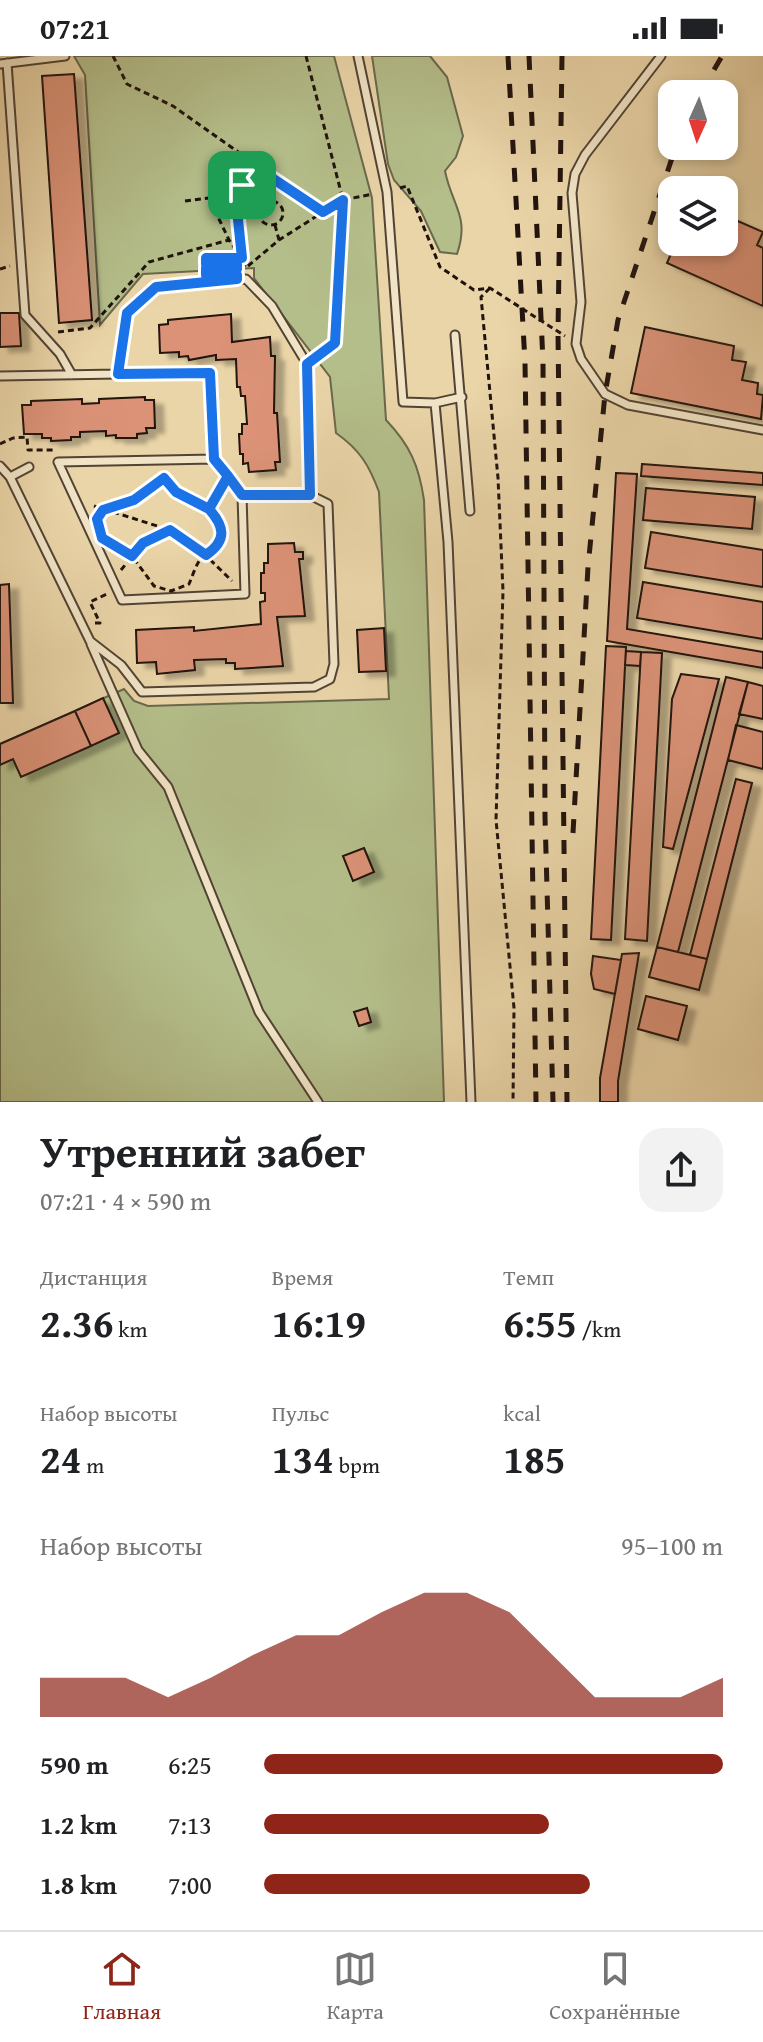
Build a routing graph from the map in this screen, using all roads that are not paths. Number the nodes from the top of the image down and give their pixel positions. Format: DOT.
graph roads {
  1 [pos="65,56"];
  2 [pos="358,56"];
  3 [pos="661,56"];
  4 [pos="4,64"];
  5 [pos="455,335"];
  6 [pos="118,374"];
  7 [pos="72,375"];
  8 [pos="0,376"];
  9 [pos="462,397"];
  10 [pos="435,403"];
  11 [pos="763,430"];
  12 [pos="214,459"];
  13 [pos="0,466"];
  14 [pos="29,467"];
  15 [pos="10,477"];
  16 [pos="242,495"];
  17 [pos="310,495"];
  18 [pos="470,511"];
  19 [pos="90,641"];
  20 [pos="318,1102"];
  21 [pos="471,1102"];
  1 -- 4 [label="lane"];
  2 -- 10 [label="lane"];
  3 -- 11 [label="lane"];
  4 -- 7 [label="lane"];
  5 -- 9 [label="lane"];
  6 -- 7 [label="lane"];
  6 -- 12 [label="lane"];
  6 -- 17 [label="lane"];
  7 -- 8 [label="lane"];
  9 -- 10 [label="lane"];
  9 -- 18 [label="lane"];
  10 -- 21 [label="lane"];
  12 -- 16 [label="lane"];
  12 -- 16 [label="lane"];
  13 -- 15 [label="lane"];
  14 -- 15 [label="lane"];
  15 -- 19 [label="lane"];
  16 -- 17 [label="lane"];
  17 -- 19 [label="lane"];
  19 -- 20 [label="lane"];
}
